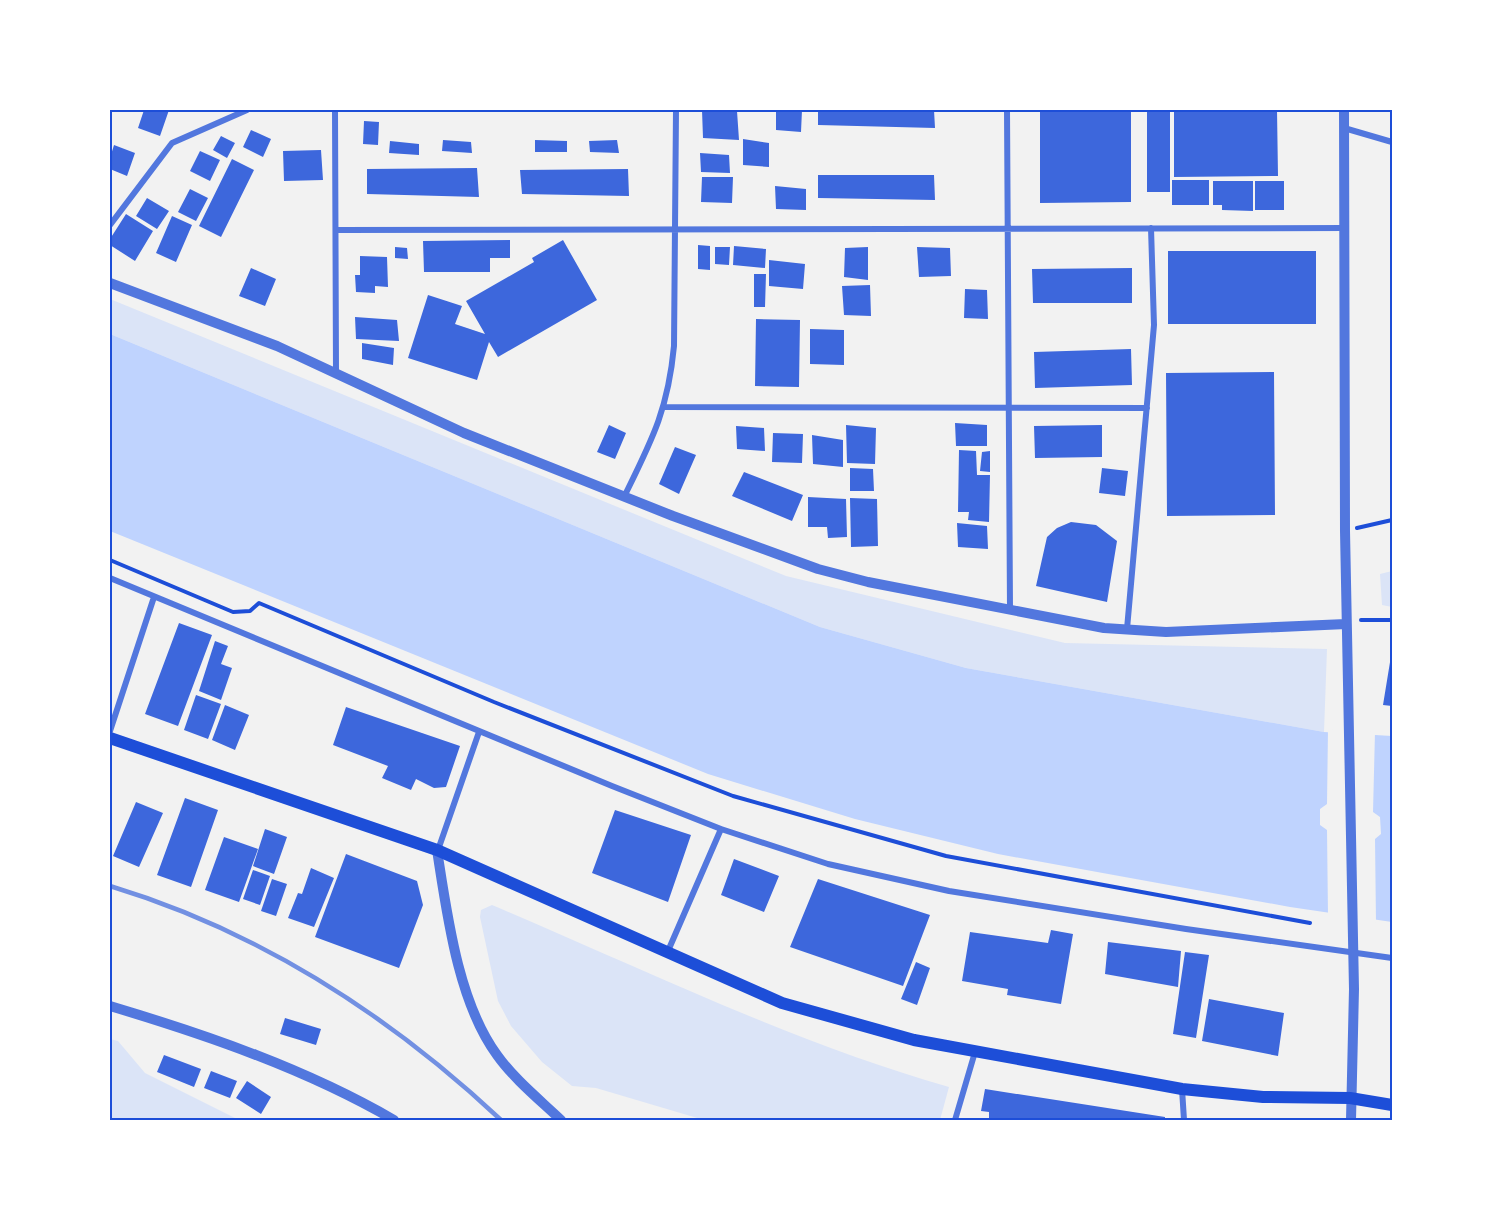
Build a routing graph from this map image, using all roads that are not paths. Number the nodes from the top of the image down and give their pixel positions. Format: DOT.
graph roads {
  1 [pos="247,110"];
  2 [pos="335,110"];
  3 [pos="676,110"];
  4 [pos="1007,110"];
  5 [pos="1344,110"];
  6 [pos="1344,128"];
  7 [pos="1392,142"];
  8 [pos="110,225"];
  9 [pos="674,228"];
  10 [pos="1006,228"];
  11 [pos="1151,228"];
  12 [pos="1345,228"];
  13 [pos="336,231"];
  14 [pos="110,283"];
  15 [pos="336,371"];
  16 [pos="665,407"];
  17 [pos="1008,408"];
  18 [pos="1147,408"];
  19 [pos="624,497"];
  20 [pos="110,578"];
  21 [pos="154,597"];
  22 [pos="1010,611"];
  23 [pos="1346,624"];
  24 [pos="1126,629"];
  25 [pos="110,731"];
  26 [pos="479,732"];
  27 [pos="110,738"];
  28 [pos="721,829"];
  29 [pos="437,850"];
  30 [pos="668,951"];
  31 [pos="1392,958"];
  32 [pos="110,1006"];
  33 [pos="976,1051"];
  34 [pos="1182,1089"];
  35 [pos="1350,1098"];
  36 [pos="1392,1105"];
  37 [pos="394,1120"];
  38 [pos="561,1120"];
  39 [pos="955,1120"];
  40 [pos="1184,1120"];
  41 [pos="1351,1120"];
  1 -- 8 [label="street"];
  2 -- 13 [label="street"];
  3 -- 9 [label="street"];
  4 -- 10 [label="street"];
  5 -- 6 [label="street"];
  6 -- 7 [label="street"];
  6 -- 12 [label="street"];
  9 -- 10 [label="street"];
  9 -- 13 [label="street"];
  9 -- 16 [label="street"];
  10 -- 11 [label="street"];
  10 -- 17 [label="street"];
  11 -- 12 [label="street"];
  11 -- 18 [label="street"];
  12 -- 23 [label="street"];
  13 -- 15 [label="street"];
  14 -- 15 [label="street"];
  15 -- 19 [label="street"];
  16 -- 17 [label="street"];
  16 -- 19 [label="street"];
  17 -- 18 [label="street"];
  17 -- 22 [label="street"];
  18 -- 24 [label="street"];
  19 -- 22 [label="street"];
  20 -- 21 [label="street"];
  21 -- 25 [label="street"];
  21 -- 26 [label="street"];
  22 -- 24 [label="street"];
  23 -- 24 [label="street"];
  23 -- 35 [label="street"];
  26 -- 28 [label="street"];
  26 -- 29 [label="street"];
  27 -- 29 [label="main road"];
  28 -- 30 [label="street"];
  28 -- 31 [label="street"];
  29 -- 30 [label="main road"];
  29 -- 38 [label="street"];
  30 -- 33 [label="main road"];
  32 -- 37 [label="street"];
  33 -- 34 [label="main road"];
  33 -- 39 [label="street"];
  34 -- 35 [label="main road"];
  34 -- 40 [label="street"];
  35 -- 36 [label="main road"];
  35 -- 41 [label="street"];
}
